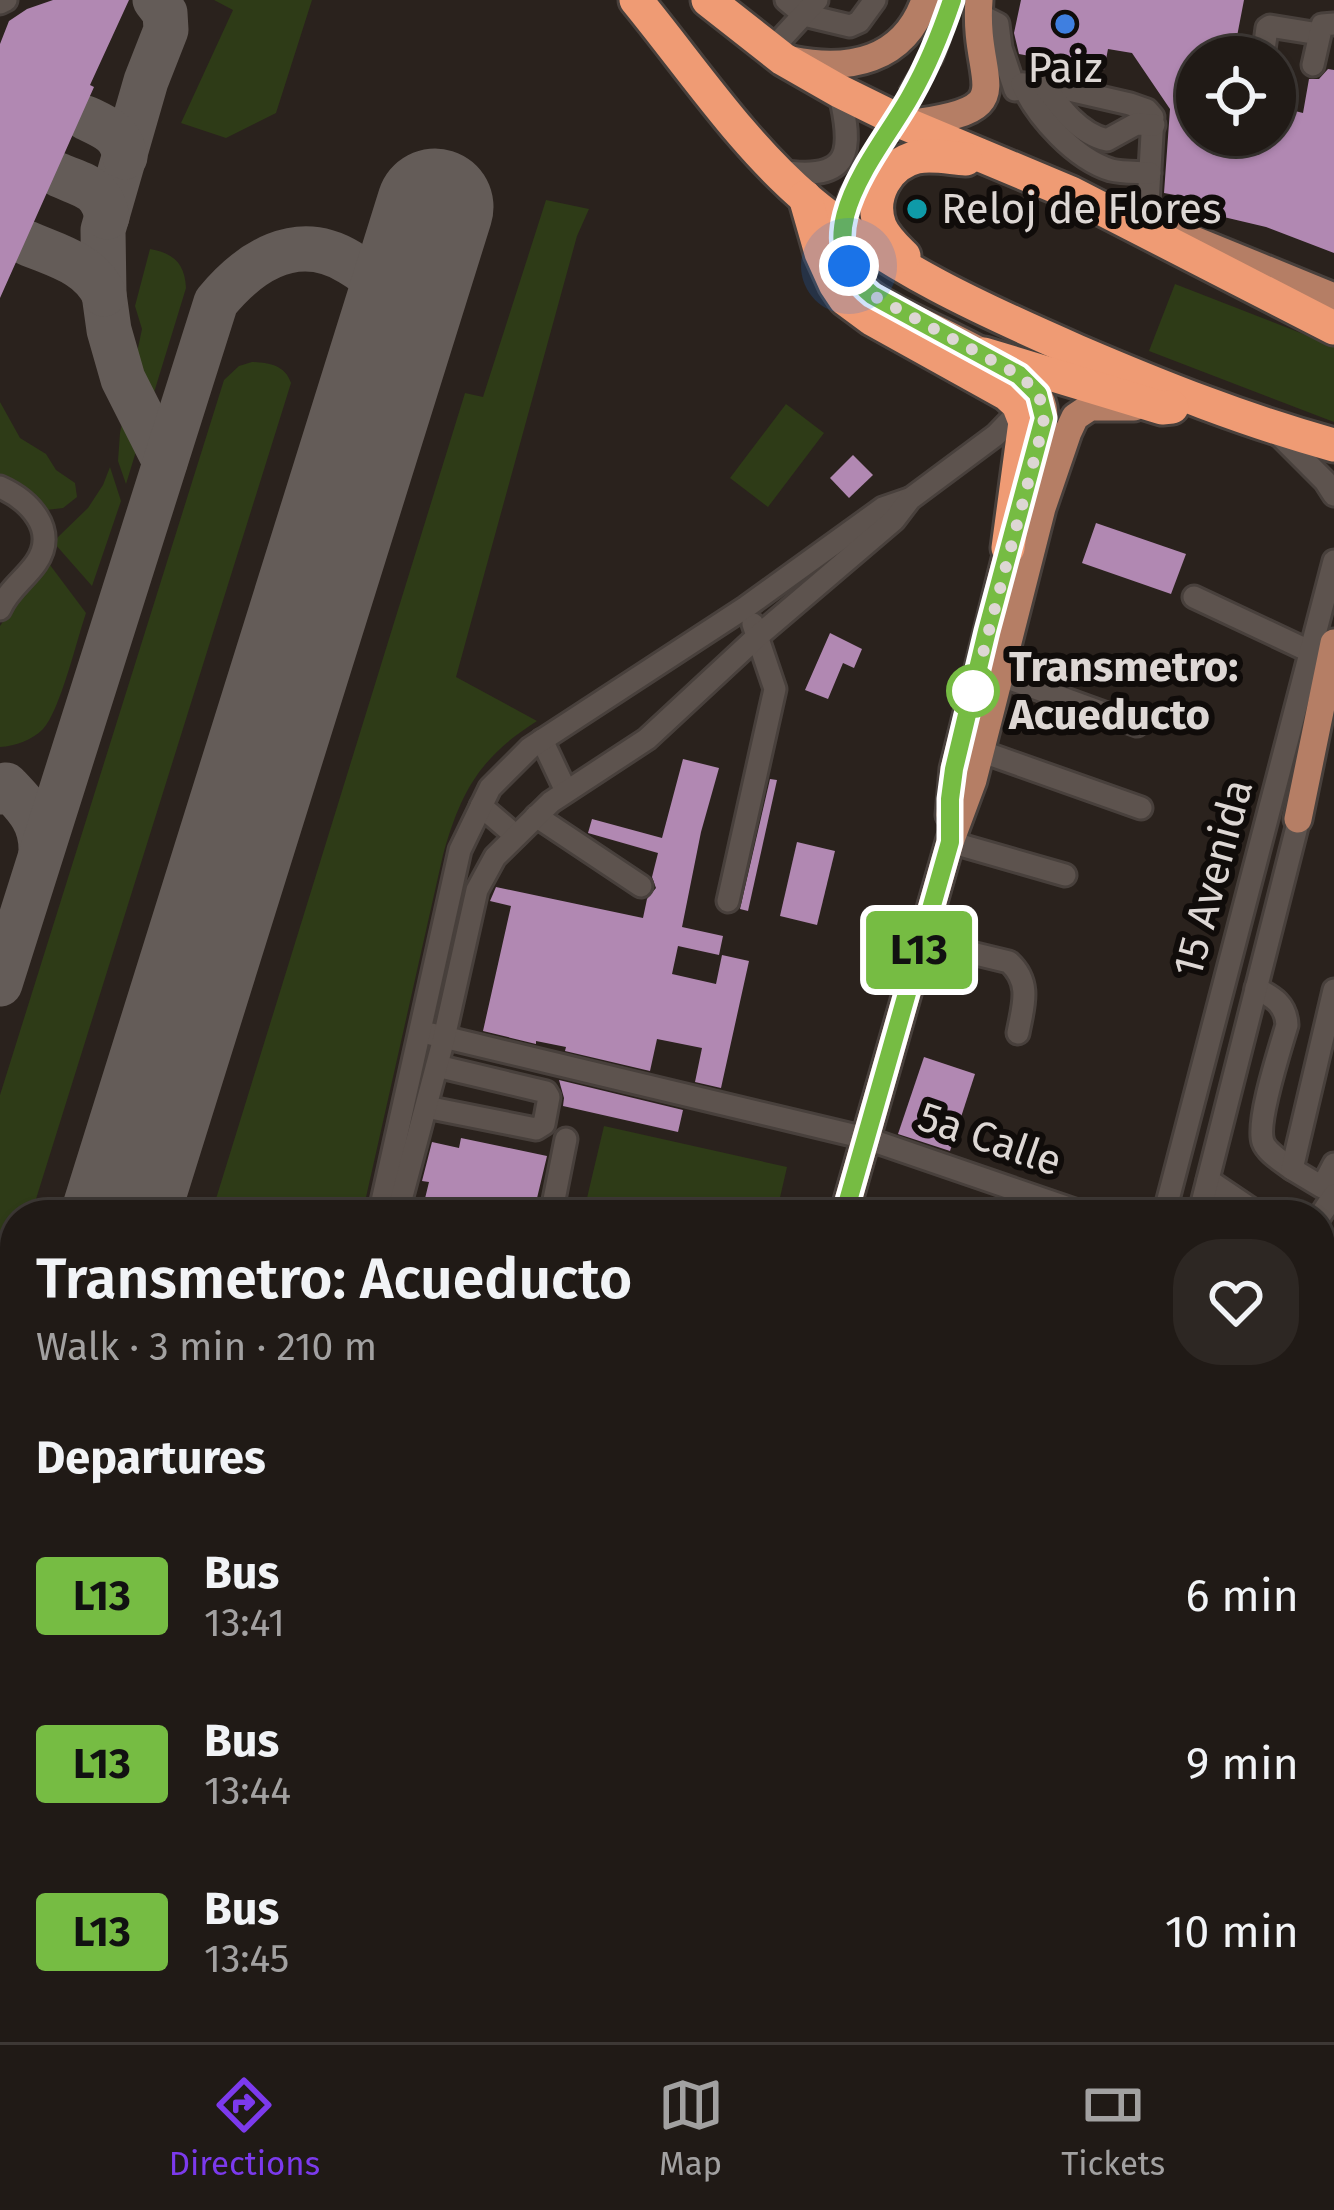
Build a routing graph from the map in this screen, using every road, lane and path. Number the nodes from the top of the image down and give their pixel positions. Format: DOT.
graph roads {
  1 [pos="636,0"];
  2 [pos="786,0"];
  3 [pos="875,0"];
  4 [pos="925,0"];
  5 [pos="721,6"];
  6 [pos="978,7"];
  7 [pos="811,8"];
  8 [pos="1327,29"];
  9 [pos="1266,36"];
  10 [pos="777,54"];
  11 [pos="1313,65"];
  12 [pos="1027,86"];
  13 [pos="839,92"];
  14 [pos="983,99"];
  15 [pos="906,124"];
  16 [pos="1154,125"];
  17 [pos="998,162"];
  18 [pos="779,171"];
  19 [pos="1150,173"];
  20 [pos="1071,193"];
  21 [pos="805,197"];
  22 [pos="1147,221"];
  23 [pos="846,258"];
  24 [pos="957,296"];
  25 [pos="1334,297"];
  26 [pos="1334,328"];
  27 [pos="984,354"];
  28 [pos="1203,402"];
  29 [pos="1162,408"];
  30 [pos="1021,409"];
  31 [pos="1272,428"];
  32 [pos="1334,445"];
  33 [pos="1334,457"];
  34 [pos="0,487"];
  35 [pos="1334,495"];
  36 [pos="910,499"];
  37 [pos="1009,548"];
  38 [pos="1334,560"];
  39 [pos="1194,597"];
  40 [pos="746,607"];
  41 [pos="0,609"];
  42 [pos="758,636"];
  43 [pos="1323,647"];
  44 [pos="999,675"];
  45 [pos="1334,709"];
  46 [pos="1137,725"];
  47 [pos="542,740"];
  48 [pos="980,752"];
  49 [pos="566,791"];
  50 [pos="482,806"];
  51 [pos="1141,808"];
  52 [pos="536,816"];
  53 [pos="1298,819"];
  54 [pos="516,836"];
  55 [pos="950,842"];
  56 [pos="1065,874"];
  57 [pos="641,886"];
  58 [pos="728,901"];
  59 [pos="922,941"];
  60 [pos="1256,988"];
  61 [pos="1334,990"];
  62 [pos="418,1031"];
  63 [pos="1018,1033"];
  64 [pos="444,1037"];
  65 [pos="436,1066"];
  66 [pos="426,1107"];
  67 [pos="865,1138"];
  68 [pos="566,1139"];
  69 [pos="1334,1164"];
  70 [pos="1292,1169"];
  71 [pos="1208,1180"];
  72 [pos="1330,1191"];
  73 [pos="382,1200"];
  74 [pos="401,1200"];
  75 [pos="553,1200"];
  76 [pos="848,1200"];
  77 [pos="1045,1200"];
  78 [pos="1168,1200"];
  79 [pos="1203,1200"];
  80 [pos="1238,1200"];
  1 -- 18 [label="highway"];
  2 -- 7 [label="street"];
  3 -- 7 [label="street"];
  4 -- 10 [label="main road"];
  5 -- 10 [label="highway"];
  6 -- 12 [label="street"];
  6 -- 14 [label="main road"];
  7 -- 10 [label="street"];
  8 -- 9 [label="street"];
  8 -- 11 [label="street"];
  10 -- 13 [label="highway"];
  12 -- 14 [label="street"];
  12 -- 16 [label="street"];
  12 -- 16 [label="street"];
  12 -- 19 [label="street"];
  13 -- 15 [label="highway"];
  13 -- 18 [label="street"];
  14 -- 15 [label="main road"];
  15 -- 17 [label="highway"];
  16 -- 19 [label="street"];
  17 -- 20 [label="highway"];
  17 -- 24 [label="highway"];
  18 -- 21 [label="highway"];
  19 -- 22 [label="street"];
  20 -- 22 [label="main road"];
  20 -- 26 [label="highway"];
  21 -- 24 [label="highway"];
  21 -- 30 [label="highway"];
  22 -- 25 [label="main road"];
  23 -- 27 [label="main road"];
  24 -- 28 [label="highway"];
  27 -- 29 [label="highway"];
  27 -- 37 [label="main road"];
  28 -- 29 [label="highway"];
  28 -- 31 [label="highway"];
  29 -- 44 [label="main road"];
  30 -- 36 [label="street"];
  30 -- 37 [label="highway"];
  31 -- 32 [label="highway"];
  31 -- 33 [label="main road"];
  31 -- 35 [label="street"];
  34 -- 41 [label="street"];
  36 -- 40 [label="street"];
  36 -- 42 [label="street"];
  37 -- 55 [label="main road"];
  38 -- 43 [label="street, 15 Avenida"];
  39 -- 43 [label="street"];
  40 -- 42 [label="street"];
  40 -- 47 [label="street"];
  42 -- 49 [label="street"];
  42 -- 58 [label="street"];
  43 -- 53 [label="main road"];
  43 -- 78 [label="street, 15 Avenida"];
  44 -- 46 [label="street"];
  44 -- 48 [label="main road"];
  45 -- 53 [label="street, 15 Avenida"];
  47 -- 49 [label="street"];
  47 -- 50 [label="street"];
  48 -- 51 [label="street"];
  48 -- 55 [label="main road"];
  49 -- 52 [label="street"];
  50 -- 54 [label="street"];
  50 -- 62 [label="street"];
  52 -- 54 [label="street"];
  52 -- 57 [label="street"];
  53 -- 60 [label="street, 15 Avenida"];
  54 -- 64 [label="street"];
  55 -- 56 [label="street"];
  55 -- 59 [label="main road"];
  59 -- 63 [label="street"];
  59 -- 67 [label="main road"];
  60 -- 70 [label="street"];
  60 -- 71 [label="street, 15 Avenida"];
  61 -- 70 [label="street"];
  62 -- 64 [label="street, 5a Calle"];
  62 -- 73 [label="street"];
  64 -- 65 [label="street"];
  64 -- 67 [label="street, 5a Calle"];
  65 -- 66 [label="street"];
  65 -- 66 [label="street"];
  66 -- 74 [label="street"];
  67 -- 76 [label="main road"];
  67 -- 77 [label="street, 5a Calle"];
  68 -- 75 [label="street"];
  69 -- 72 [label="street"];
  70 -- 72 [label="street"];
  71 -- 79 [label="street, 15 Avenida"];
  71 -- 80 [label="street"];
}
